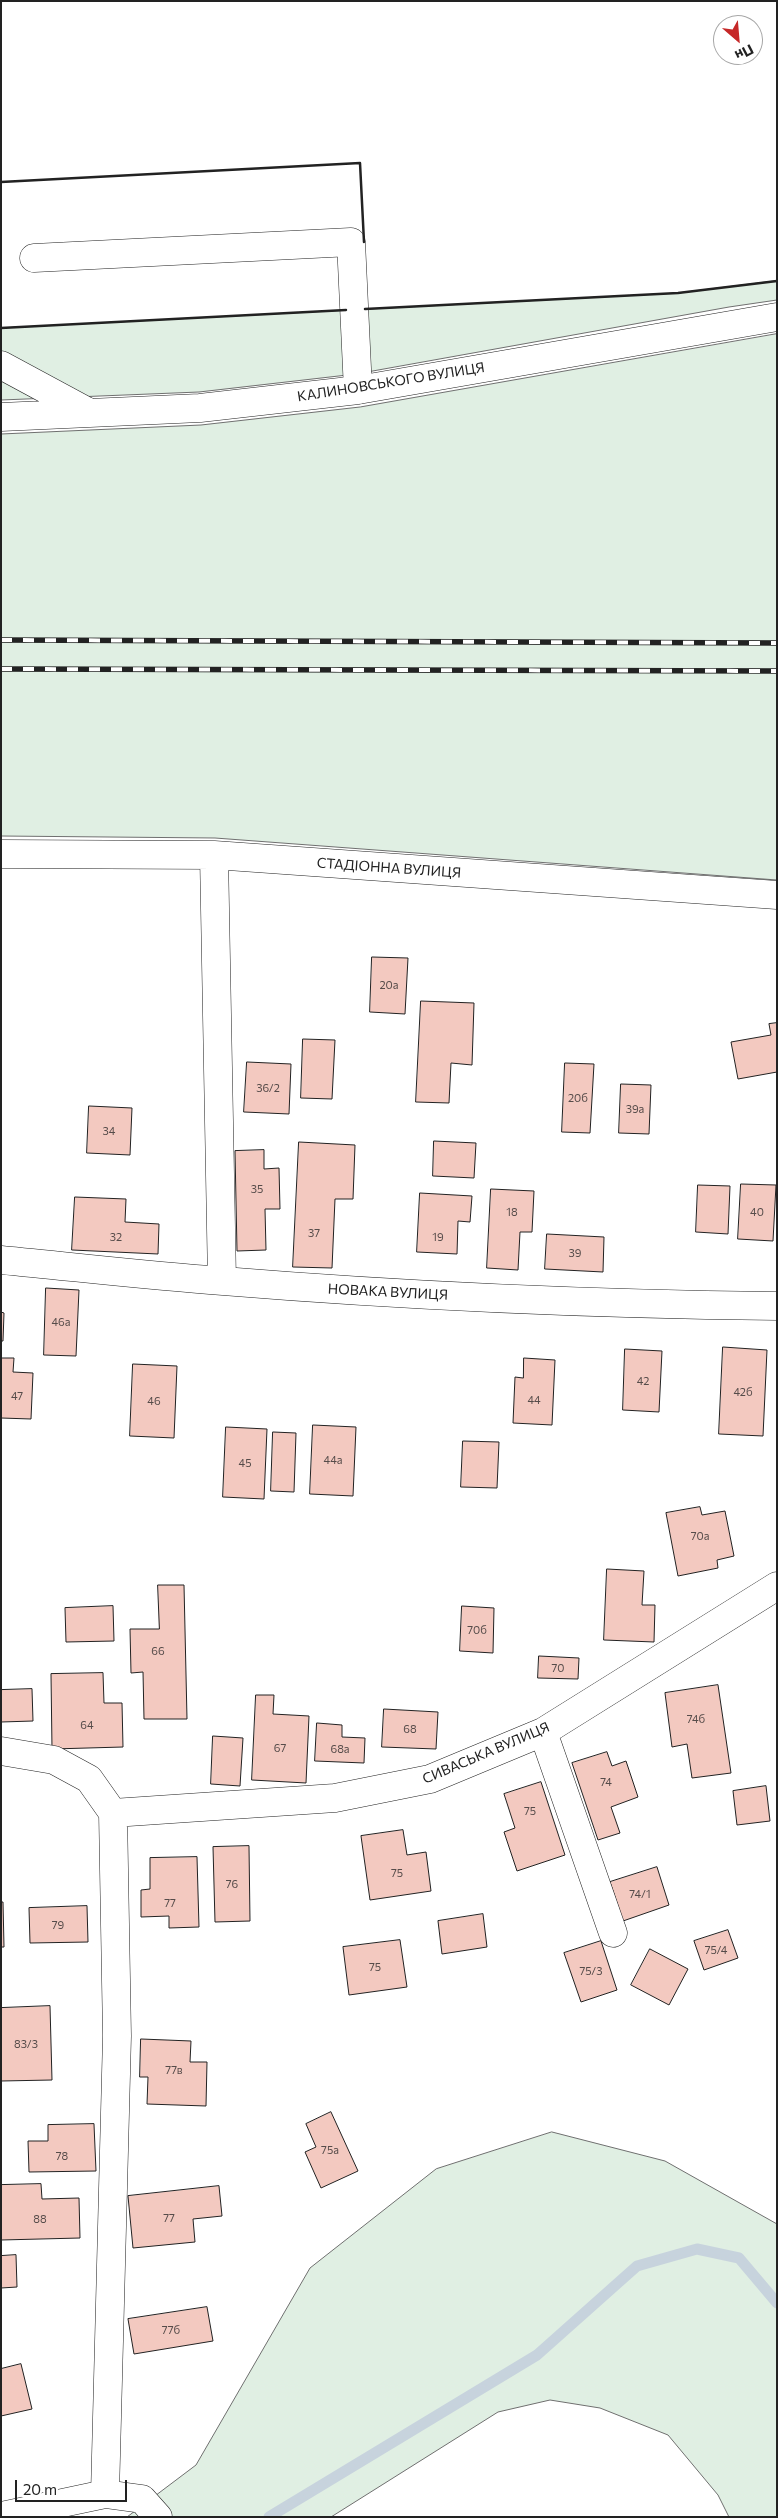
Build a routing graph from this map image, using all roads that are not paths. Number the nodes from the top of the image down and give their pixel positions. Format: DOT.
graph roads {
  1 [pos="34,258"];
  2 [pos="777,317"];
  3 [pos="1,365"];
  4 [pos="358,390"];
  5 [pos="91,413"];
  6 [pos="1,417"];
  7 [pos="1,854"];
  8 [pos="214,856"];
  9 [pos="777,895"];
  10 [pos="1,1260"];
  11 [pos="222,1281"];
  12 [pos="777,1306"];
  13 [pos="777,1586"];
  14 [pos="543,1732"];
  15 [pos="1,1751"];
  16 [pos="113,1813"];
  17 [pos="614,1933"];
  18 [pos="105,2494"];
  19 [pos="1,2516"];
  20 [pos="158,2517"];
  1 -- 4 [label="street"];
  2 -- 4 [label="street, КАЛИНОВСЬКОГО ВУЛИЦЯ"];
  3 -- 5 [label="street"];
  4 -- 5 [label="street, КАЛИНОВСЬКОГО ВУЛИЦЯ"];
  5 -- 6 [label="street, КАЛИНОВСЬКОГО ВУЛИЦЯ"];
  7 -- 8 [label="street, СТАДІОННА ВУЛИЦЯ"];
  8 -- 9 [label="street, СТАДІОННА ВУЛИЦЯ"];
  8 -- 11 [label="street"];
  10 -- 11 [label="street, НОВАКА ВУЛИЦЯ"];
  11 -- 12 [label="street, НОВАКА ВУЛИЦЯ"];
  13 -- 14 [label="street, СИВАСЬКА ВУЛИЦЯ"];
  14 -- 16 [label="street, СИВАСЬКА ВУЛИЦЯ"];
  14 -- 17 [label="street"];
  15 -- 16 [label="street"];
  16 -- 18 [label="street"];
  18 -- 19 [label="street"];
  18 -- 20 [label="street"];
}
